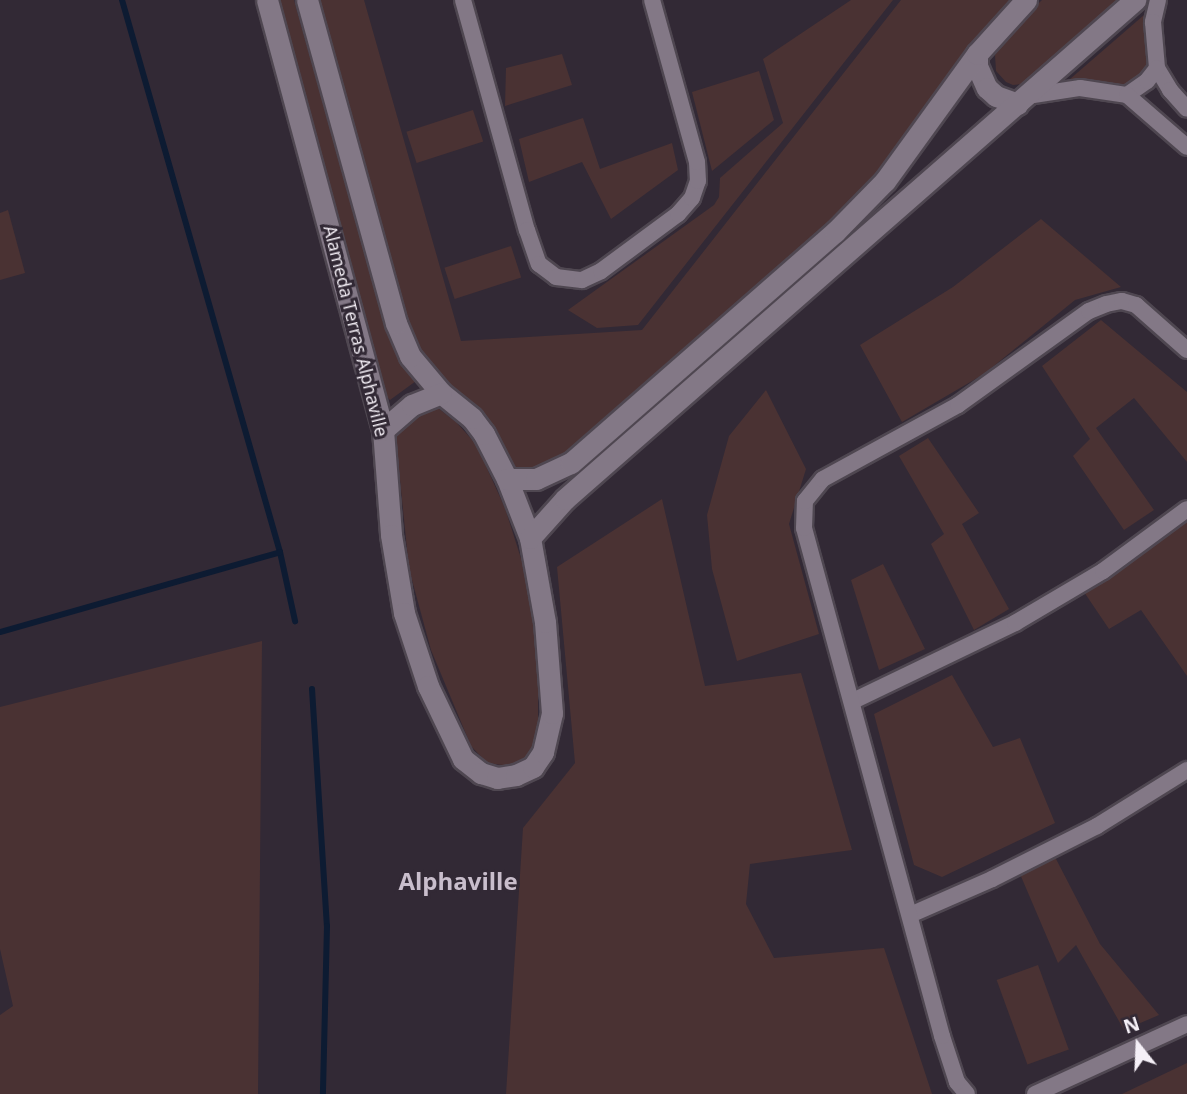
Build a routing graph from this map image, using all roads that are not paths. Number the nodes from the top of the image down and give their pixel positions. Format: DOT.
graph roads {
  1 [pos="267,0"];
  2 [pos="307,0"];
  3 [pos="463,0"];
  4 [pos="652,0"];
  5 [pos="1026,0"];
  6 [pos="1135,0"];
  7 [pos="1158,0"];
  8 [pos="977,54"];
  9 [pos="1157,68"];
  10 [pos="1127,95"];
  11 [pos="1023,100"];
  12 [pos="1187,109"];
  13 [pos="1187,147"];
  14 [pos="1187,351"];
  15 [pos="441,393"];
  16 [pos="383,430"];
  17 [pos="508,479"];
  18 [pos="1187,509"];
  19 [pos="530,538"];
  20 [pos="853,701"];
  21 [pos="1187,770"];
  22 [pos="910,915"];
  23 [pos="1187,1024"];
  24 [pos="967,1094"];
  25 [pos="1034,1094"];
  1 -- 16 [label="street, Alameda Terras Alphaville"];
  2 -- 15 [label="street, Alameda Terras Alphaville"];
  3 -- 4 [label="street"];
  5 -- 8 [label="street"];
  6 -- 11 [label="street"];
  7 -- 9 [label="street"];
  8 -- 11 [label="street"];
  8 -- 17 [label="street"];
  9 -- 10 [label="street"];
  9 -- 12 [label="street"];
  10 -- 11 [label="street"];
  10 -- 13 [label="street"];
  11 -- 19 [label="street"];
  14 -- 20 [label="street"];
  15 -- 16 [label="street"];
  15 -- 17 [label="street, Alameda Terras Alphaville"];
  16 -- 19 [label="street, Alameda Terras Alphaville"];
  17 -- 19 [label="street, Alameda Terras Alphaville"];
  18 -- 20 [label="street"];
  20 -- 22 [label="street"];
  21 -- 22 [label="street"];
  22 -- 24 [label="street"];
  23 -- 25 [label="street"];
}
